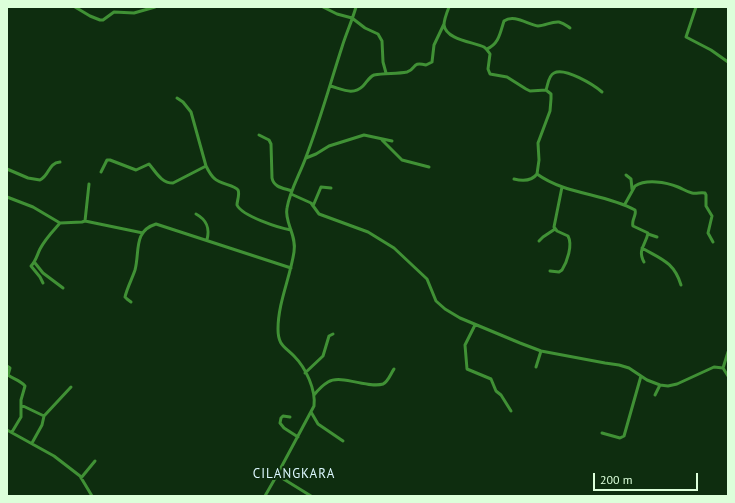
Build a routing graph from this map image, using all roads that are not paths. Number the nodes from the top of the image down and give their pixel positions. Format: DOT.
graph roads {
  1 [pos="75,7"];
  2 [pos="156,7"];
  3 [pos="323,7"];
  4 [pos="356,7"];
  5 [pos="449,7"];
  6 [pos="696,7"];
  7 [pos="352,18"];
  8 [pos="444,24"];
  9 [pos="570,28"];
  10 [pos="487,49"];
  11 [pos="728,62"];
  12 [pos="386,72"];
  13 [pos="330,86"];
  14 [pos="546,90"];
  15 [pos="602,92"];
  16 [pos="177,98"];
  17 [pos="259,135"];
  18 [pos="381,139"];
  19 [pos="392,141"];
  20 [pos="306,158"];
  21 [pos="60,162"];
  22 [pos="206,166"];
  23 [pos="429,167"];
  24 [pos="7,169"];
  25 [pos="101,172"];
  26 [pos="537,174"];
  27 [pos="626,175"];
  28 [pos="514,179"];
  29 [pos="89,184"];
  30 [pos="562,187"];
  31 [pos="331,188"];
  32 [pos="632,190"];
  33 [pos="292,192"];
  34 [pos="7,197"];
  35 [pos="625,204"];
  36 [pos="313,206"];
  37 [pos="196,214"];
  38 [pos="85,221"];
  39 [pos="60,222"];
  40 [pos="555,229"];
  41 [pos="291,230"];
  42 [pos="142,233"];
  43 [pos="648,234"];
  44 [pos="656,237"];
  45 [pos="207,240"];
  46 [pos="539,242"];
  47 [pos="713,242"];
  48 [pos="642,248"];
  49 [pos="644,262"];
  50 [pos="35,263"];
  51 [pos="292,268"];
  52 [pos="550,270"];
  53 [pos="43,283"];
  54 [pos="681,285"];
  55 [pos="63,288"];
  56 [pos="131,302"];
  57 [pos="475,325"];
  58 [pos="333,334"];
  59 [pos="541,351"];
  60 [pos="728,352"];
  61 [pos="7,366"];
  62 [pos="536,367"];
  63 [pos="723,368"];
  64 [pos="394,369"];
  65 [pos="305,373"];
  66 [pos="641,376"];
  67 [pos="728,376"];
  68 [pos="660,385"];
  69 [pos="71,386"];
  70 [pos="314,394"];
  71 [pos="654,395"];
  72 [pos="21,404"];
  73 [pos="511,410"];
  74 [pos="311,412"];
  75 [pos="44,416"];
  76 [pos="290,417"];
  77 [pos="7,430"];
  78 [pos="12,432"];
  79 [pos="602,433"];
  80 [pos="298,437"];
  81 [pos="343,441"];
  82 [pos="32,443"];
  83 [pos="95,461"];
  84 [pos="277,476"];
  85 [pos="81,478"];
  86 [pos="92,496"];
  87 [pos="265,496"];
  88 [pos="311,496"];
  1 -- 2 [label="street"];
  3 -- 7 [label="street"];
  4 -- 7 [label="street"];
  5 -- 8 [label="street"];
  6 -- 11 [label="street"];
  7 -- 12 [label="street"];
  7 -- 13 [label="street"];
  8 -- 10 [label="street"];
  8 -- 12 [label="street"];
  9 -- 10 [label="street"];
  10 -- 14 [label="street"];
  12 -- 13 [label="street"];
  13 -- 20 [label="street"];
  14 -- 15 [label="street"];
  14 -- 26 [label="street"];
  16 -- 22 [label="street"];
  17 -- 33 [label="street"];
  18 -- 19 [label="street"];
  18 -- 20 [label="street"];
  18 -- 23 [label="street"];
  20 -- 33 [label="street"];
  21 -- 24 [label="street"];
  22 -- 25 [label="street"];
  22 -- 41 [label="street"];
  26 -- 28 [label="street"];
  26 -- 30 [label="street"];
  27 -- 32 [label="street"];
  29 -- 38 [label="street"];
  30 -- 35 [label="street"];
  30 -- 40 [label="street"];
  31 -- 36 [label="street"];
  32 -- 35 [label="street"];
  32 -- 47 [label="street"];
  33 -- 36 [label="street"];
  33 -- 41 [label="street"];
  34 -- 39 [label="street"];
  35 -- 43 [label="street"];
  36 -- 57 [label="street"];
  37 -- 45 [label="street"];
  38 -- 39 [label="street"];
  38 -- 42 [label="street"];
  39 -- 50 [label="street"];
  40 -- 46 [label="street"];
  40 -- 52 [label="street"];
  41 -- 51 [label="street"];
  42 -- 45 [label="street"];
  42 -- 56 [label="street"];
  43 -- 44 [label="street"];
  43 -- 48 [label="street"];
  45 -- 51 [label="street"];
  48 -- 49 [label="street"];
  48 -- 54 [label="street"];
  50 -- 53 [label="street"];
  50 -- 55 [label="street"];
  51 -- 65 [label="street"];
  57 -- 59 [label="street"];
  57 -- 73 [label="street"];
  58 -- 65 [label="street"];
  59 -- 62 [label="street"];
  59 -- 66 [label="street"];
  60 -- 63 [label="street"];
  61 -- 72 [label="street"];
  63 -- 67 [label="street"];
  63 -- 68 [label="street"];
  64 -- 70 [label="street"];
  65 -- 70 [label="street"];
  66 -- 68 [label="street"];
  66 -- 79 [label="street"];
  68 -- 71 [label="street"];
  69 -- 75 [label="street"];
  70 -- 74 [label="street"];
  72 -- 75 [label="street"];
  72 -- 78 [label="street"];
  74 -- 80 [label="street"];
  74 -- 81 [label="street"];
  75 -- 82 [label="street"];
  76 -- 80 [label="street"];
  77 -- 78 [label="street"];
  78 -- 82 [label="street"];
  80 -- 84 [label="street"];
  82 -- 85 [label="street"];
  83 -- 85 [label="street"];
  84 -- 87 [label="street"];
  84 -- 88 [label="street"];
  85 -- 86 [label="street"];
}
